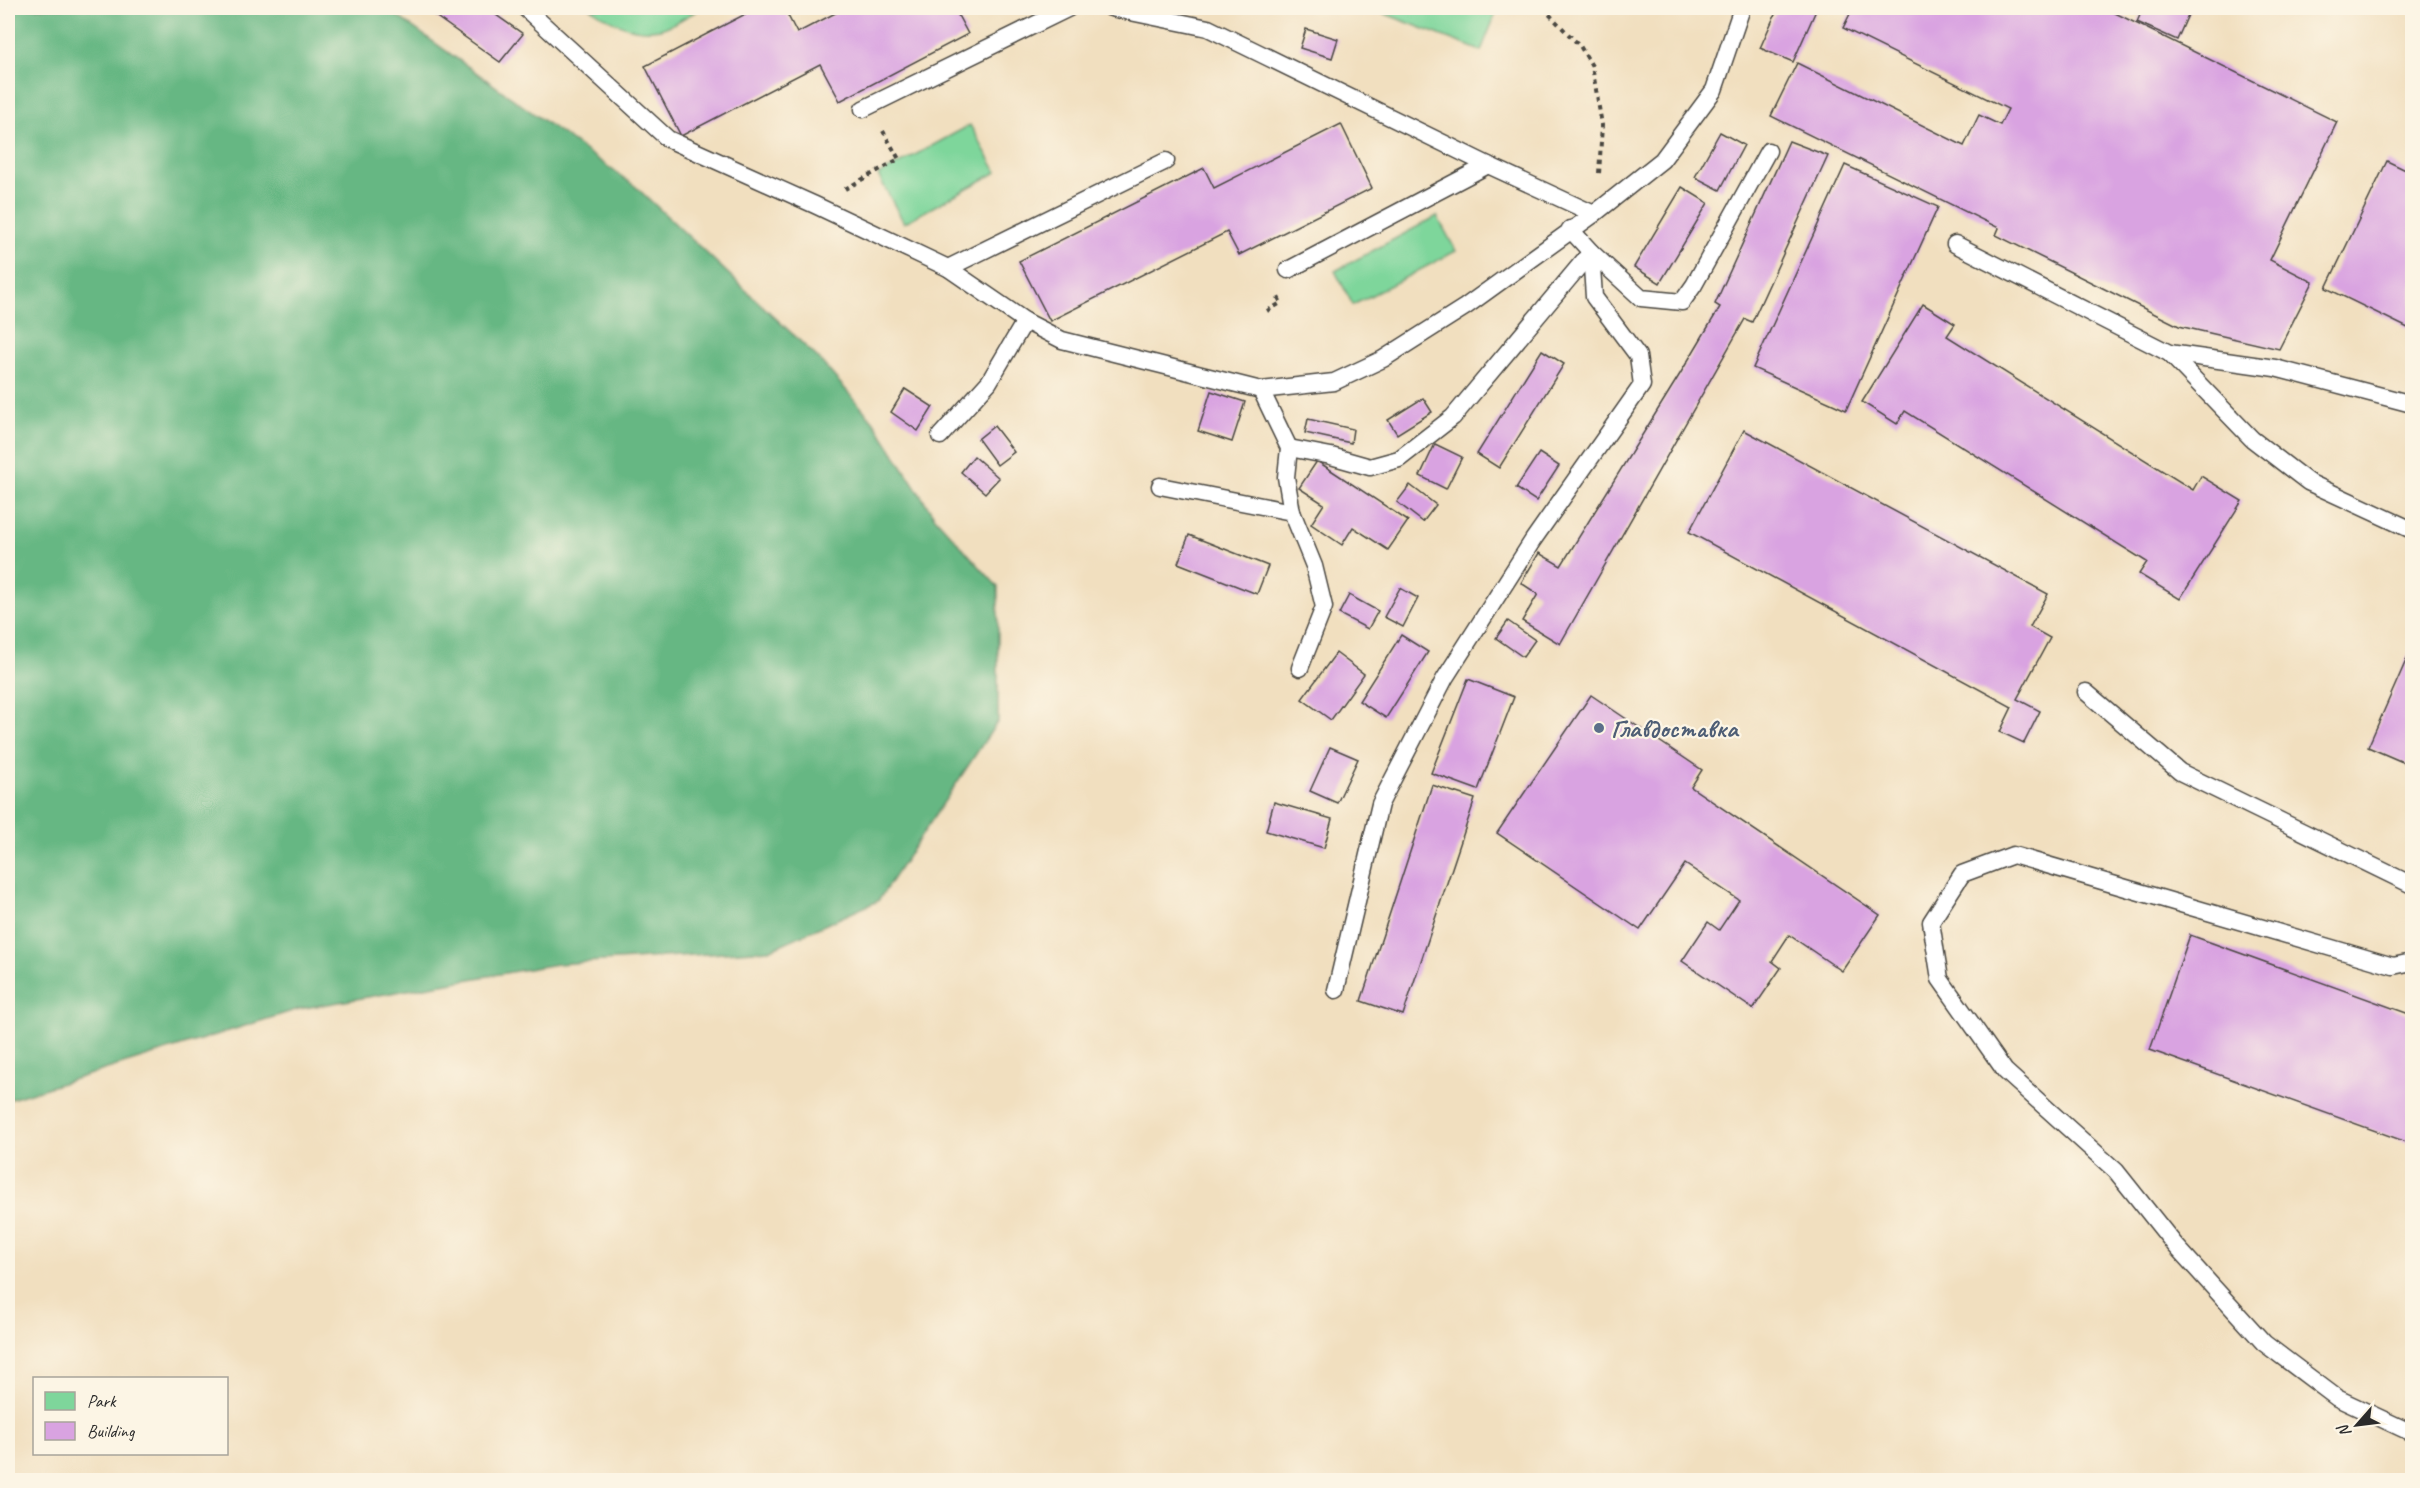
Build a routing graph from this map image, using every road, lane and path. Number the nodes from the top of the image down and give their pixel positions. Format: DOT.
graph roads {
  1 [pos="525,8"];
  2 [pos="1069,8"];
  3 [pos="1111,8"];
  4 [pos="1543,8"];
  5 [pos="1742,8"];
  6 [pos="863,109"];
  7 [pos="1768,152"];
  8 [pos="899,159"];
  9 [pos="1166,161"];
  10 [pos="1488,165"];
  11 [pos="815,204"];
  12 [pos="1594,214"];
  13 [pos="1570,229"];
  14 [pos="1955,244"];
  15 [pos="1591,252"];
  16 [pos="948,268"];
  17 [pos="1288,270"];
  18 [pos="1025,321"];
  19 [pos="2169,353"];
  20 [pos="1261,390"];
  21 [pos="2412,404"];
  22 [pos="940,436"];
  23 [pos="1289,448"];
  24 [pos="1160,486"];
  25 [pos="1292,512"];
  26 [pos="2412,530"];
  27 [pos="1300,668"];
  28 [pos="2086,692"];
  29 [pos="2412,885"];
  30 [pos="2412,962"];
  31 [pos="1336,990"];
  32 [pos="2412,1432"];
  1 -- 11 [label="lane"];
  2 -- 6 [label="lane"];
  3 -- 10 [label="lane"];
  4 -- 12 [label="path"];
  5 -- 12 [label="lane"];
  7 -- 15 [label="lane"];
  8 -- 11 [label="path"];
  9 -- 16 [label="lane"];
  10 -- 12 [label="lane"];
  10 -- 17 [label="lane"];
  11 -- 16 [label="lane"];
  12 -- 13 [label="lane"];
  13 -- 15 [label="lane"];
  13 -- 20 [label="lane"];
  14 -- 19 [label="lane"];
  15 -- 23 [label="lane"];
  15 -- 31 [label="lane"];
  16 -- 18 [label="lane"];
  18 -- 20 [label="lane"];
  18 -- 22 [label="lane"];
  19 -- 21 [label="lane"];
  19 -- 26 [label="lane"];
  20 -- 23 [label="lane"];
  23 -- 25 [label="lane"];
  24 -- 25 [label="lane"];
  25 -- 27 [label="lane"];
  28 -- 29 [label="lane"];
  30 -- 32 [label="lane"];
}
